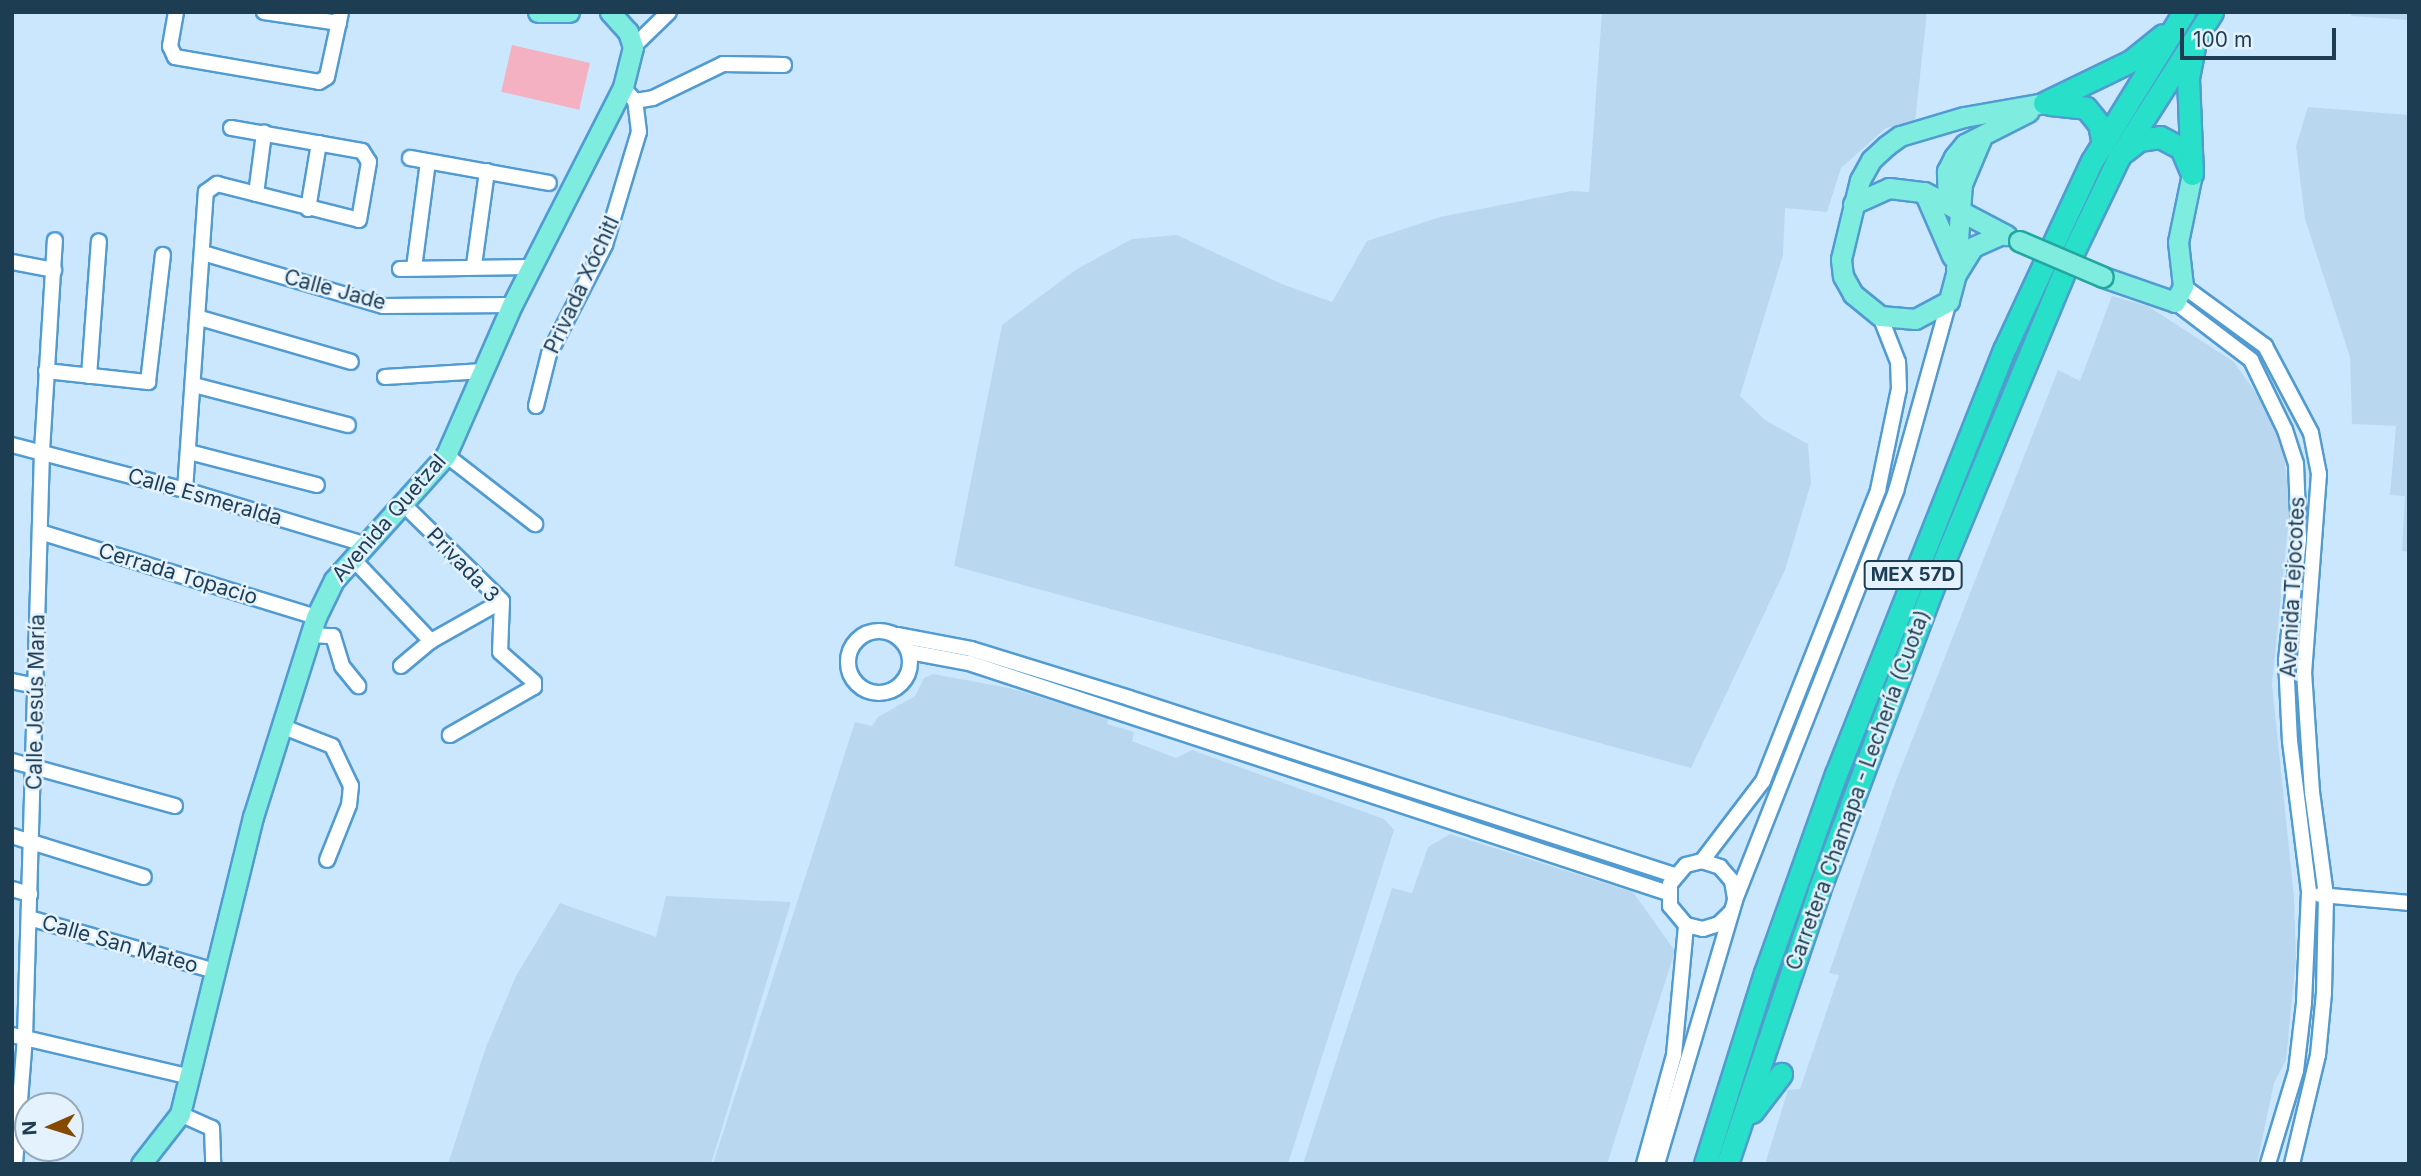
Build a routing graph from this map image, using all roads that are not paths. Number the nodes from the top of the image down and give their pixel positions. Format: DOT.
graph roads {
  1 [pos="176,12"];
  2 [pos="264,12"];
  3 [pos="538,12"];
  4 [pos="569,12"];
  5 [pos="610,12"];
  6 [pos="669,12"];
  7 [pos="2184,13"];
  8 [pos="340,18"];
  9 [pos="2206,20"];
  10 [pos="633,47"];
  11 [pos="784,65"];
  12 [pos="629,94"];
  13 [pos="2044,103"];
  14 [pos="231,128"];
  15 [pos="264,133"];
  16 [pos="319,143"];
  17 [pos="2111,150"];
  18 [pos="410,158"];
  19 [pos="428,162"];
  20 [pos="488,171"];
  21 [pos="2192,174"];
  22 [pos="549,183"];
  23 [pos="1924,192"];
  24 [pos="256,194"];
  25 [pos="1853,204"];
  26 [pos="1954,208"];
  27 [pos="309,209"];
  28 [pos="2011,237"];
  29 [pos="55,240"];
  30 [pos="99,241"];
  31 [pos="203,253"];
  32 [pos="163,255"];
  33 [pos="12,262"];
  34 [pos="474,265"];
  35 [pos="531,267"];
  36 [pos="54,270"];
  37 [pos="1956,274"];
  38 [pos="2179,294"];
  39 [pos="1949,301"];
  40 [pos="512,305"];
  41 [pos="1880,316"];
  42 [pos="200,318"];
  43 [pos="351,362"];
  44 [pos="47,371"];
  45 [pos="484,371"];
  46 [pos="89,376"];
  47 [pos="385,377"];
  48 [pos="194,384"];
  49 [pos="536,406"];
  50 [pos="348,425"];
  51 [pos="12,444"];
  52 [pos="42,451"];
  53 [pos="188,452"];
  54 [pos="446,456"];
  55 [pos="317,485"];
  56 [pos="186,490"];
  57 [pos="404,505"];
  58 [pos="535,524"];
  59 [pos="40,532"];
  60 [pos="361,553"];
  61 [pos="502,601"];
  62 [pos="313,626"];
  63 [pos="897,635"];
  64 [pos="431,640"];
  65 [pos="910,652"];
  66 [pos="401,666"];
  67 [pos="12,681"];
  68 [pos="36,686"];
  69 [pos="358,686"];
  70 [pos="281,726"];
  71 [pos="450,735"];
  72 [pos="12,761"];
  73 [pos="36,767"];
  74 [pos="175,806"];
  75 [pos="12,836"];
  76 [pos="32,840"];
  77 [pos="327,860"];
  78 [pos="1702,861"];
  79 [pos="1674,876"];
  80 [pos="144,877"];
  81 [pos="12,889"];
  82 [pos="1819,890"];
  83 [pos="2309,892"];
  84 [pos="1668,893"];
  85 [pos="30,894"];
  86 [pos="2326,896"];
  87 [pos="2409,903"];
  88 [pos="1733,905"];
  89 [pos="29,919"];
  90 [pos="1686,925"];
  91 [pos="12,954"];
  92 [pos="27,958"];
  93 [pos="1810,964"];
  94 [pos="212,970"];
  95 [pos="19,1037"];
  96 [pos="1780,1074"];
  97 [pos="191,1077"];
  98 [pos="16,1092"];
  99 [pos="180,1114"];
  100 [pos="141,1164"];
  101 [pos="213,1164"];
  102 [pos="1644,1164"];
  103 [pos="1657,1164"];
  104 [pos="1705,1164"];
  105 [pos="1727,1164"];
  106 [pos="1733,1164"];
  107 [pos="2268,1164"];
  108 [pos="2292,1164"];
  1 -- 8 [label="street"];
  2 -- 8 [label="street"];
  3 -- 4 [label="main road"];
  5 -- 10 [label="main road"];
  6 -- 10 [label="street"];
  7 -- 13 [label="highway"];
  7 -- 17 [label="highway, Carretera Chamapa - Lechería (Cuota) / MEX 57D"];
  9 -- 17 [label="highway, Carretera Chamapa - Lechería (Cuota) / MEX 57D"];
  9 -- 21 [label="highway"];
  10 -- 12 [label="main road, Avenida Quetzal"];
  11 -- 12 [label="street"];
  12 -- 35 [label="main road, Avenida Quetzal"];
  12 -- 49 [label="street, Privada Xóchitl"];
  13 -- 17 [label="highway"];
  13 -- 25 [label="main road"];
  13 -- 26 [label="main road"];
  14 -- 15 [label="street"];
  15 -- 16 [label="street"];
  15 -- 24 [label="street"];
  16 -- 27 [label="street"];
  16 -- 27 [label="street"];
  17 -- 21 [label="highway"];
  17 -- 82 [label="highway, Carretera Chamapa - Lechería (Cuota) / MEX 57D"];
  17 -- 104 [label="highway, Carretera Chamapa - Lechería (Cuota) / MEX 57D"];
  18 -- 19 [label="street"];
  19 -- 20 [label="street"];
  19 -- 34 [label="street"];
  20 -- 22 [label="street"];
  20 -- 34 [label="street"];
  21 -- 38 [label="main road"];
  23 -- 25 [label="main road"];
  23 -- 26 [label="main road, Avenida Tejocotes"];
  23 -- 37 [label="main road"];
  24 -- 27 [label="street"];
  24 -- 31 [label="street"];
  25 -- 41 [label="main road"];
  26 -- 28 [label="main road, Avenida Tejocotes"];
  26 -- 37 [label="main road"];
  28 -- 37 [label="main road"];
  28 -- 38 [label="main road, Avenida Tejocotes, bridge"];
  29 -- 36 [label="street, Calle Jesús María"];
  30 -- 46 [label="street"];
  31 -- 40 [label="street, Calle Jade"];
  31 -- 42 [label="street"];
  32 -- 46 [label="street"];
  33 -- 36 [label="street"];
  34 -- 35 [label="street"];
  35 -- 40 [label="main road, Avenida Quetzal"];
  36 -- 44 [label="street, Calle Jesús María"];
  37 -- 39 [label="main road"];
  38 -- 83 [label="street, Avenida Tejocotes"];
  38 -- 86 [label="street, Avenida Tejocotes"];
  39 -- 41 [label="main road"];
  39 -- 88 [label="street"];
  40 -- 45 [label="main road, Avenida Quetzal"];
  41 -- 78 [label="street"];
  42 -- 43 [label="street"];
  42 -- 48 [label="street"];
  44 -- 46 [label="street"];
  44 -- 52 [label="street, Calle Jesús María"];
  45 -- 47 [label="street"];
  45 -- 54 [label="main road, Avenida Quetzal"];
  48 -- 50 [label="street"];
  48 -- 53 [label="street"];
  51 -- 52 [label="street, Calle Esmeralda"];
  52 -- 56 [label="street, Calle Esmeralda"];
  52 -- 59 [label="street, Calle Jesús María"];
  53 -- 55 [label="street"];
  53 -- 56 [label="street"];
  54 -- 57 [label="main road, Avenida Quetzal"];
  54 -- 58 [label="street"];
  56 -- 60 [label="street, Calle Esmeralda"];
  57 -- 60 [label="main road, Avenida Quetzal"];
  57 -- 61 [label="street, Privada 3"];
  59 -- 62 [label="street, Cerrada Topacio"];
  59 -- 68 [label="street, Calle Jesús María"];
  60 -- 62 [label="main road, Avenida Quetzal"];
  60 -- 64 [label="street"];
  61 -- 64 [label="street"];
  61 -- 71 [label="street, Privada 3"];
  62 -- 69 [label="street, Cerrada Topacio"];
  62 -- 70 [label="main road, Avenida Quetzal"];
  63 -- 65 [label="street"];
  63 -- 65 [label="street"];
  63 -- 79 [label="street"];
  64 -- 66 [label="street"];
  65 -- 84 [label="street"];
  67 -- 68 [label="street"];
  68 -- 73 [label="street, Calle Jesús María"];
  70 -- 77 [label="street"];
  70 -- 94 [label="main road, Avenida Quetzal"];
  72 -- 73 [label="street"];
  73 -- 74 [label="street"];
  73 -- 76 [label="street, Calle Jesús María"];
  75 -- 76 [label="street"];
  76 -- 80 [label="street"];
  76 -- 85 [label="street, Calle Jesús María"];
  78 -- 79 [label="street"];
  78 -- 88 [label="street"];
  79 -- 84 [label="street"];
  81 -- 85 [label="street"];
  82 -- 93 [label="highway"];
  82 -- 105 [label="highway, Carretera Chamapa - Lechería (Cuota) / MEX 57D"];
  83 -- 86 [label="street"];
  83 -- 107 [label="street, Avenida Tejocotes"];
  84 -- 90 [label="street"];
  85 -- 89 [label="street, Calle Jesús María"];
  86 -- 87 [label="street"];
  86 -- 108 [label="street, Avenida Tejocotes"];
  88 -- 90 [label="street"];
  88 -- 103 [label="street"];
  89 -- 92 [label="street, Calle Jesús María"];
  89 -- 94 [label="street, Calle San Mateo"];
  90 -- 102 [label="street"];
  91 -- 92 [label="street"];
  92 -- 95 [label="street, Calle Jesús María"];
  94 -- 97 [label="main road, Avenida Quetzal"];
  95 -- 97 [label="street"];
  95 -- 98 [label="street, Calle Jesús María"];
  96 -- 106 [label="highway"];
  97 -- 99 [label="main road, Avenida Quetzal"];
  99 -- 100 [label="main road, Avenida Quetzal"];
  99 -- 101 [label="street"];
}
